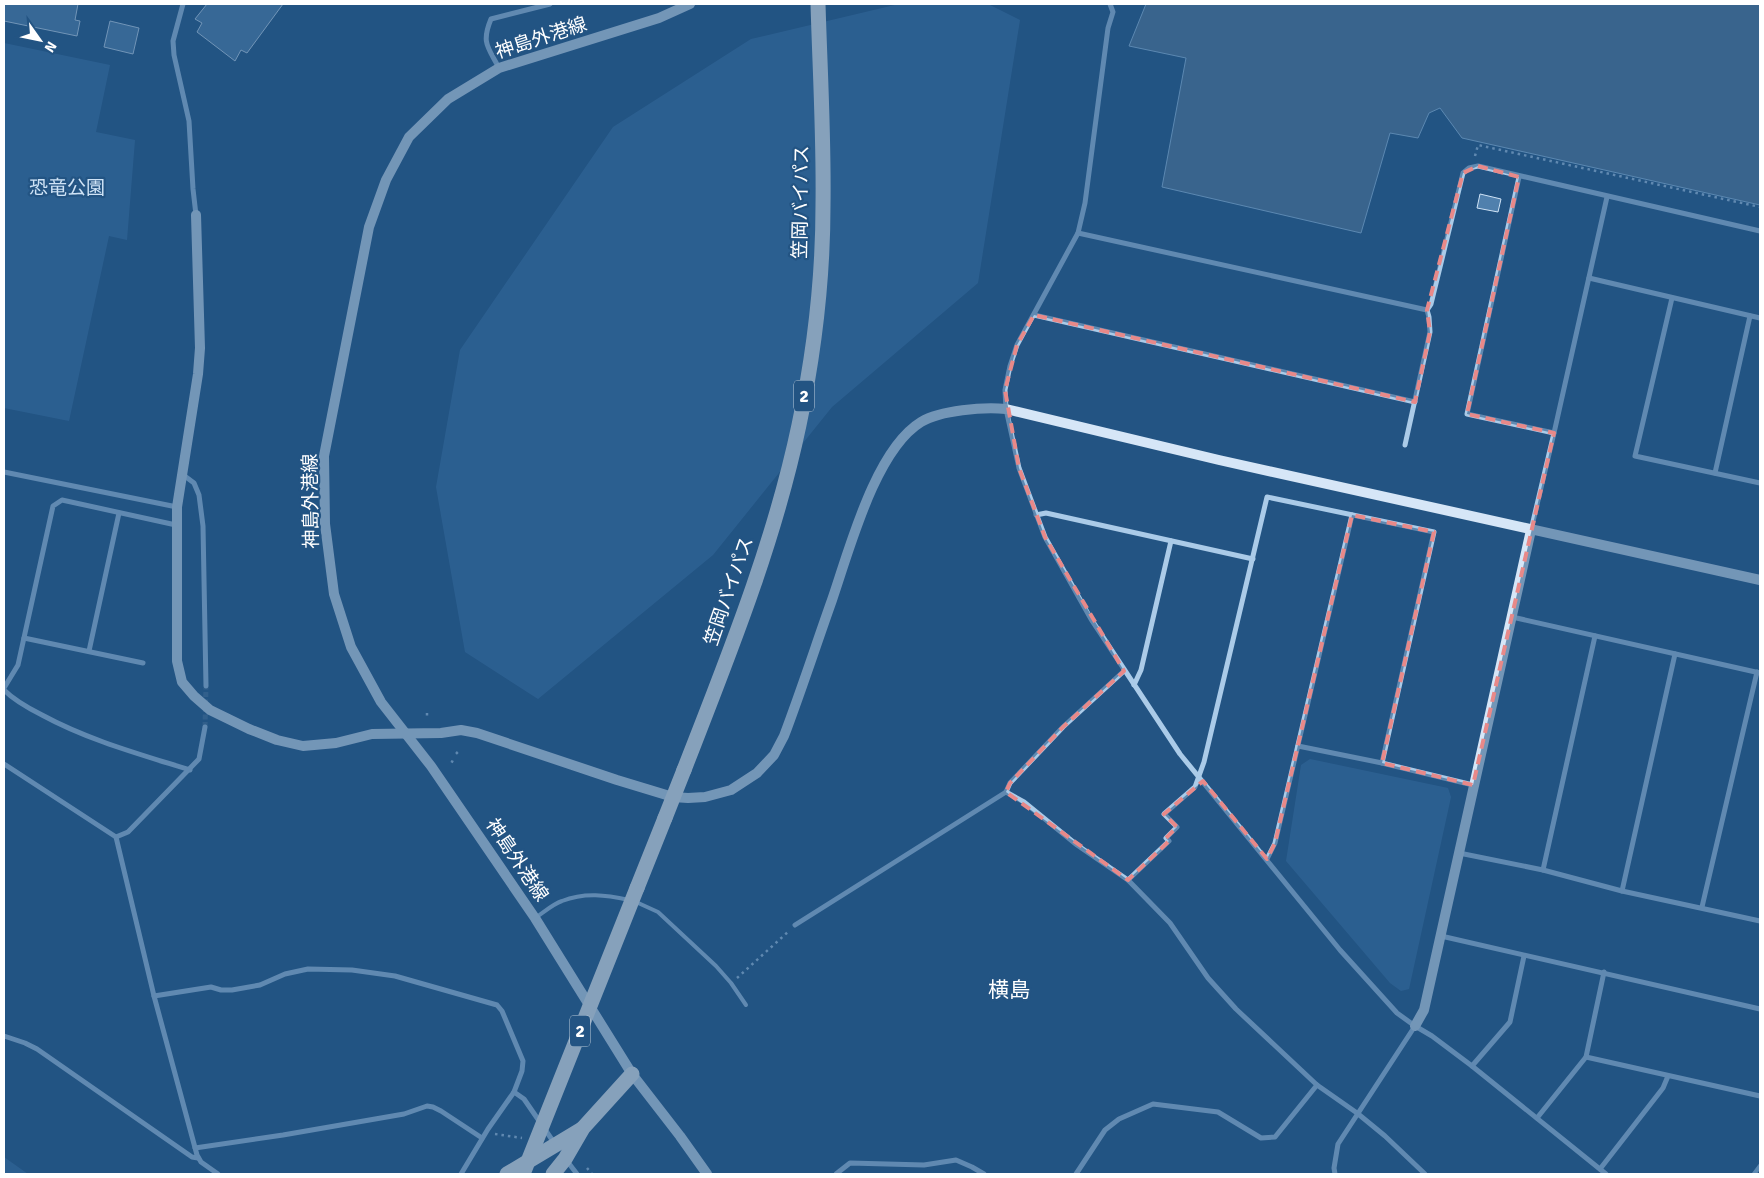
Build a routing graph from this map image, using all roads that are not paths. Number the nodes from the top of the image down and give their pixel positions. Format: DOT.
graph roads {
  1 [pos="183,4"];
  2 [pos="550,4"];
  3 [pos="690,4"];
  4 [pos="818,4"];
  5 [pos="1110,4"];
  6 [pos="499,68"];
  7 [pos="1518,177"];
  8 [pos="1607,197"];
  9 [pos="196,215"];
  10 [pos="1760,231"];
  11 [pos="1078,233"];
  12 [pos="1589,278"];
  13 [pos="1672,298"];
  14 [pos="1427,310"];
  15 [pos="1034,315"];
  16 [pos="1750,316"];
  17 [pos="1760,318"];
  18 [pos="1415,402"];
  19 [pos="1006,409"];
  20 [pos="1554,433"];
  21 [pos="1405,445"];
  22 [pos="4,472"];
  23 [pos="1715,473"];
  24 [pos="182,474"];
  25 [pos="1760,483"];
  26 [pos="177,507"];
  27 [pos="119,513"];
  28 [pos="1036,515"];
  29 [pos="1352,515"];
  30 [pos="176,525"];
  31 [pos="1531,530"];
  32 [pos="1171,541"];
  33 [pos="1253,559"];
  34 [pos="1760,580"];
  35 [pos="1511,616"];
  36 [pos="1595,636"];
  37 [pos="24,638"];
  38 [pos="89,651"];
  39 [pos="1676,654"];
  40 [pos="143,664"];
  41 [pos="1124,671"];
  42 [pos="1759,673"];
  43 [pos="1134,684"];
  44 [pos="206,686"];
  45 [pos="4,689"];
  46 [pos="205,727"];
  47 [pos="406,734"];
  48 [pos="1298,746"];
  49 [pos="1382,763"];
  50 [pos="4,764"];
  51 [pos="190,770"];
  52 [pos="1199,777"];
  53 [pos="1473,785"];
  54 [pos="1006,792"];
  55 [pos="116,837"];
  56 [pos="1458,853"];
  57 [pos="1267,859"];
  58 [pos="1543,870"];
  59 [pos="1128,880"];
  60 [pos="1622,891"];
  61 [pos="1702,907"];
  62 [pos="535,918"];
  63 [pos="1760,921"];
  64 [pos="795,925"];
  65 [pos="1440,936"];
  66 [pos="1524,956"];
  67 [pos="1604,972"];
  68 [pos="154,996"];
  69 [pos="746,1005"];
  70 [pos="1760,1009"];
  71 [pos="1415,1026"];
  72 [pos="4,1036"];
  73 [pos="1586,1057"];
  74 [pos="1472,1066"];
  75 [pos="632,1074"];
  76 [pos="1668,1076"];
  77 [pos="1317,1085"];
  78 [pos="514,1092"];
  79 [pos="1760,1096"];
  80 [pos="1357,1113"];
  81 [pos="1537,1118"];
  82 [pos="583,1128"];
  83 [pos="482,1138"];
  84 [pos="555,1144"];
  85 [pos="195,1148"];
  86 [pos="198,1158"];
  87 [pos="565,1159"];
  88 [pos="1600,1169"];
  89 [pos="218,1174"];
  90 [pos="460,1174"];
  91 [pos="507,1174"];
  92 [pos="523,1174"];
  93 [pos="553,1174"];
  94 [pos="577,1174"];
  95 [pos="707,1174"];
  96 [pos="836,1174"];
  97 [pos="984,1174"];
  98 [pos="1076,1174"];
  99 [pos="1335,1174"];
  100 [pos="1425,1174"];
  101 [pos="1606,1174"];
  1 -- 9 [label="street"];
  2 -- 6 [label="street"];
  3 -- 6 [label="street, 神島外港線"];
  4 -- 92 [label="highway, 笠岡バイパス / 2, bridge"];
  5 -- 11 [label="street"];
  6 -- 47 [label="street, 神島外港線"];
  7 -- 8 [label="street"];
  7 -- 14 [label="street"];
  7 -- 20 [label="street"];
  8 -- 10 [label="street"];
  8 -- 12 [label="street"];
  9 -- 24 [label="street"];
  11 -- 14 [label="street"];
  11 -- 15 [label="street"];
  12 -- 13 [label="street"];
  12 -- 20 [label="street"];
  13 -- 16 [label="street"];
  13 -- 23 [label="street"];
  14 -- 18 [label="street"];
  15 -- 18 [label="street"];
  15 -- 19 [label="street"];
  16 -- 17 [label="street"];
  16 -- 23 [label="street"];
  18 -- 21 [label="street"];
  19 -- 28 [label="street"];
  19 -- 31 [label="street"];
  19 -- 47 [label="street"];
  20 -- 31 [label="street"];
  22 -- 26 [label="street"];
  23 -- 25 [label="street"];
  24 -- 26 [label="street"];
  24 -- 44 [label="street"];
  26 -- 30 [label="street"];
  27 -- 30 [label="street"];
  27 -- 37 [label="street"];
  27 -- 38 [label="street"];
  28 -- 32 [label="street"];
  28 -- 41 [label="street"];
  29 -- 33 [label="street"];
  29 -- 48 [label="street"];
  29 -- 49 [label="street"];
  30 -- 47 [label="street"];
  31 -- 34 [label="street"];
  31 -- 35 [label="street"];
  32 -- 33 [label="street"];
  32 -- 43 [label="street"];
  33 -- 52 [label="street"];
  35 -- 36 [label="street"];
  35 -- 53 [label="street"];
  36 -- 39 [label="street"];
  36 -- 58 [label="street"];
  37 -- 38 [label="street"];
  37 -- 45 [label="street"];
  38 -- 40 [label="street"];
  39 -- 42 [label="street"];
  39 -- 60 [label="street"];
  41 -- 43 [label="street"];
  41 -- 54 [label="street"];
  42 -- 61 [label="street"];
  43 -- 52 [label="street"];
  45 -- 51 [label="street"];
  46 -- 51 [label="street"];
  47 -- 62 [label="street, 神島外港線"];
  48 -- 49 [label="street"];
  48 -- 57 [label="street"];
  49 -- 53 [label="street"];
  50 -- 55 [label="street"];
  51 -- 55 [label="street"];
  52 -- 57 [label="street"];
  52 -- 59 [label="street"];
  53 -- 56 [label="street"];
  54 -- 59 [label="street"];
  54 -- 64 [label="street"];
  55 -- 68 [label="street"];
  56 -- 58 [label="street"];
  56 -- 65 [label="street"];
  57 -- 71 [label="street"];
  58 -- 60 [label="street"];
  59 -- 77 [label="street"];
  60 -- 61 [label="street"];
  61 -- 63 [label="street"];
  62 -- 69 [label="lane"];
  62 -- 75 [label="street, 神島外港線"];
  65 -- 66 [label="street"];
  65 -- 71 [label="street"];
  66 -- 67 [label="street"];
  66 -- 74 [label="street"];
  67 -- 70 [label="street"];
  67 -- 73 [label="street"];
  68 -- 78 [label="street"];
  68 -- 85 [label="street"];
  71 -- 74 [label="street"];
  71 -- 80 [label="street"];
  72 -- 86 [label="street"];
  73 -- 76 [label="street"];
  73 -- 81 [label="street"];
  74 -- 81 [label="street"];
  75 -- 82 [label="highway"];
  75 -- 95 [label="street, 神島外港線"];
  76 -- 79 [label="street"];
  76 -- 88 [label="street"];
  77 -- 80 [label="street"];
  77 -- 98 [label="street"];
  78 -- 83 [label="street"];
  78 -- 84 [label="street"];
  80 -- 99 [label="street"];
  80 -- 100 [label="street"];
  81 -- 88 [label="street"];
  82 -- 84 [label="highway"];
  82 -- 87 [label="highway"];
  83 -- 85 [label="street"];
  83 -- 90 [label="street"];
  84 -- 91 [label="highway"];
  85 -- 86 [label="street"];
  86 -- 89 [label="street"];
  87 -- 93 [label="highway"];
  87 -- 94 [label="street"];
  88 -- 101 [label="street"];
  96 -- 97 [label="street"];
}
